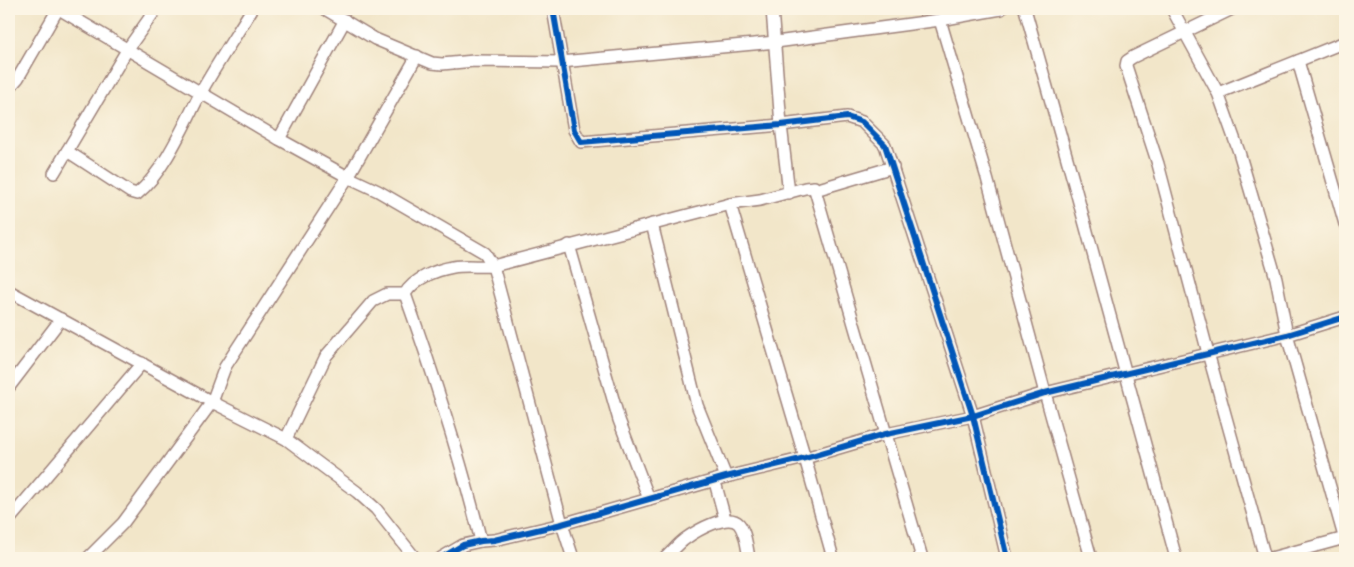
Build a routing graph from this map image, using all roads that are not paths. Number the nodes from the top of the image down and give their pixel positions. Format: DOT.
graph roads {
  1 [pos="58,9"];
  2 [pos="156,9"];
  3 [pos="252,9"];
  4 [pos="325,9"];
  5 [pos="553,9"];
  6 [pos="772,9"];
  7 [pos="1001,9"];
  8 [pos="1025,9"];
  9 [pos="1172,9"];
  10 [pos="1232,9"];
  11 [pos="345,20"];
  12 [pos="940,20"];
  13 [pos="1185,33"];
  14 [pos="776,42"];
  15 [pos="1345,42"];
  16 [pos="127,50"];
  17 [pos="417,56"];
  18 [pos="1298,61"];
  19 [pos="561,62"];
  20 [pos="9,88"];
  21 [pos="201,93"];
  22 [pos="1218,93"];
  23 [pos="781,125"];
  24 [pos="279,139"];
  25 [pos="67,151"];
  26 [pos="894,166"];
  27 [pos="54,173"];
  28 [pos="348,177"];
  29 [pos="815,190"];
  30 [pos="789,193"];
  31 [pos="730,204"];
  32 [pos="652,224"];
  33 [pos="1345,224"];
  34 [pos="569,245"];
  35 [pos="493,266"];
  36 [pos="9,291"];
  37 [pos="405,294"];
  38 [pos="1345,316"];
  39 [pos="61,319"];
  40 [pos="1286,335"];
  41 [pos="1208,353"];
  42 [pos="142,363"];
  43 [pos="1126,374"];
  44 [pos="9,387"];
  45 [pos="1045,393"];
  46 [pos="212,402"];
  47 [pos="972,416"];
  48 [pos="886,434"];
  49 [pos="286,439"];
  50 [pos="805,458"];
  51 [pos="720,480"];
  52 [pos="649,499"];
  53 [pos="725,519"];
  54 [pos="9,520"];
  55 [pos="562,524"];
  56 [pos="1345,539"];
  57 [pos="481,540"];
  58 [pos="88,558"];
  59 [pos="415,558"];
  60 [pos="440,558"];
  61 [pos="573,558"];
  62 [pos="665,558"];
  63 [pos="749,558"];
  64 [pos="833,558"];
  65 [pos="922,558"];
  66 [pos="1007,558"];
  67 [pos="1092,558"];
  68 [pos="1176,558"];
  69 [pos="1265,558"];
  70 [pos="1271,558"];
  1 -- 16 [label="street"];
  1 -- 20 [label="street"];
  2 -- 16 [label="street"];
  3 -- 21 [label="street"];
  4 -- 11 [label="street"];
  5 -- 19 [label="street"];
  6 -- 14 [label="street"];
  7 -- 12 [label="street"];
  8 -- 43 [label="street"];
  9 -- 13 [label="street"];
  10 -- 13 [label="street"];
  11 -- 17 [label="street"];
  11 -- 24 [label="street"];
  12 -- 14 [label="street"];
  12 -- 45 [label="street"];
  13 -- 22 [label="street"];
  13 -- 41 [label="street"];
  14 -- 19 [label="street"];
  14 -- 23 [label="street"];
  15 -- 18 [label="street"];
  16 -- 21 [label="street"];
  16 -- 25 [label="street"];
  17 -- 19 [label="street"];
  17 -- 28 [label="street"];
  18 -- 22 [label="street"];
  18 -- 33 [label="street"];
  19 -- 23 [label="street"];
  21 -- 24 [label="street"];
  21 -- 25 [label="street"];
  22 -- 40 [label="street"];
  23 -- 26 [label="street"];
  23 -- 30 [label="street"];
  24 -- 28 [label="street"];
  25 -- 27 [label="street"];
  26 -- 29 [label="street"];
  26 -- 47 [label="street"];
  28 -- 35 [label="street"];
  28 -- 46 [label="street"];
  29 -- 30 [label="street"];
  29 -- 48 [label="street"];
  30 -- 31 [label="street"];
  31 -- 32 [label="street"];
  31 -- 50 [label="street"];
  32 -- 34 [label="street"];
  32 -- 51 [label="street"];
  34 -- 35 [label="street"];
  34 -- 52 [label="street"];
  35 -- 37 [label="street"];
  35 -- 55 [label="street"];
  36 -- 39 [label="street"];
  37 -- 49 [label="street"];
  37 -- 57 [label="street"];
  38 -- 40 [label="street"];
  39 -- 42 [label="street"];
  39 -- 44 [label="street"];
  40 -- 41 [label="street"];
  40 -- 56 [label="street"];
  41 -- 43 [label="street"];
  41 -- 69 [label="street"];
  42 -- 46 [label="street"];
  42 -- 54 [label="street"];
  43 -- 45 [label="street"];
  43 -- 68 [label="street"];
  45 -- 47 [label="street"];
  45 -- 67 [label="street"];
  46 -- 49 [label="street"];
  46 -- 58 [label="street"];
  47 -- 48 [label="street"];
  47 -- 66 [label="street"];
  48 -- 50 [label="street"];
  48 -- 65 [label="street"];
  49 -- 59 [label="street"];
  50 -- 51 [label="street"];
  50 -- 64 [label="street"];
  51 -- 52 [label="street"];
  51 -- 53 [label="street"];
  52 -- 55 [label="street"];
  53 -- 62 [label="street"];
  53 -- 63 [label="street"];
  55 -- 57 [label="street"];
  55 -- 61 [label="street"];
  56 -- 70 [label="street"];
  57 -- 60 [label="street"];
}
